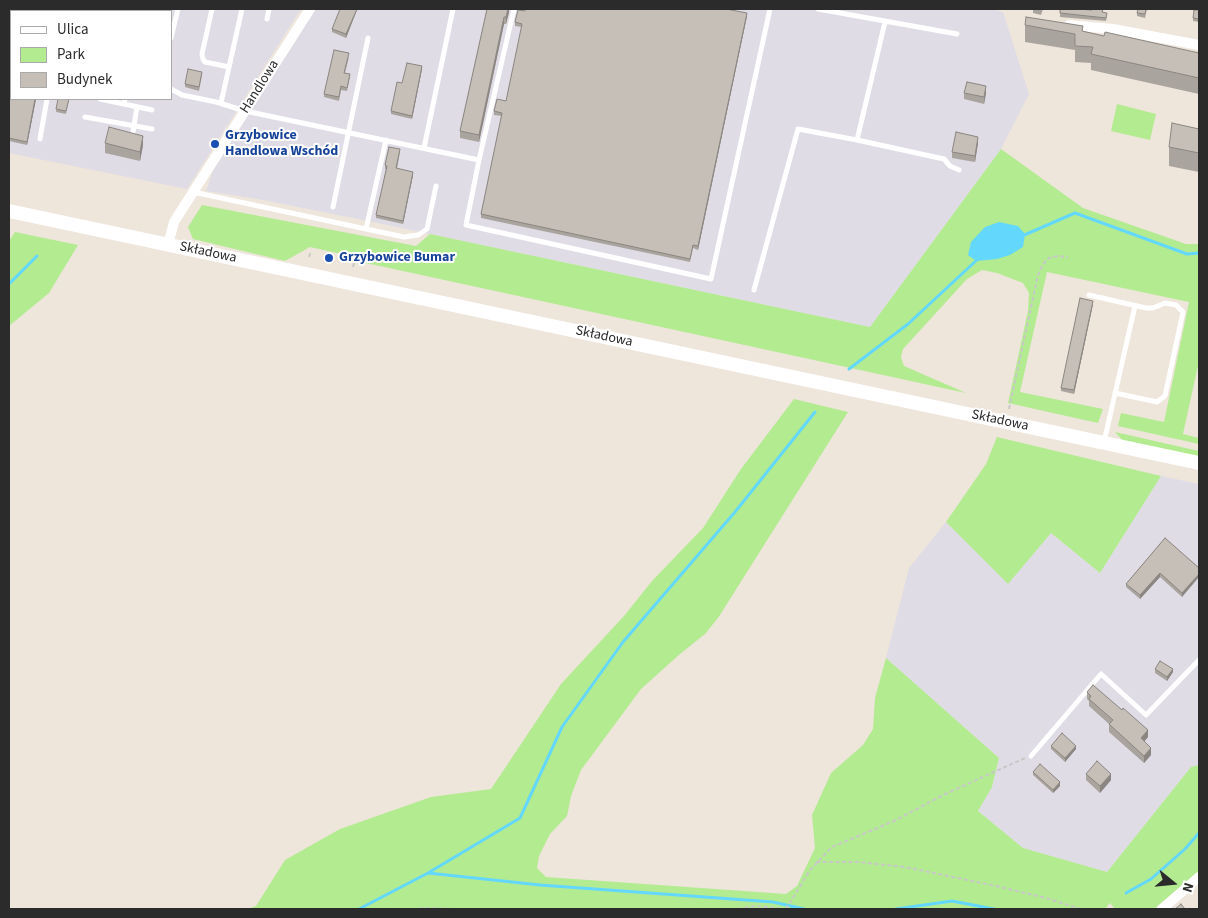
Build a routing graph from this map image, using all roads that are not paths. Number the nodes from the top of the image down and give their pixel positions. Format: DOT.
graph roads {
  1 [pos="178,9"];
  2 [pos="212,9"];
  3 [pos="242,9"];
  4 [pos="269,9"];
  5 [pos="310,9"];
  6 [pos="453,9"];
  7 [pos="514,9"];
  8 [pos="770,9"];
  9 [pos="818,9"];
  10 [pos="267,19"];
  11 [pos="885,22"];
  12 [pos="1054,23"];
  13 [pos="172,34"];
  14 [pos="957,34"];
  15 [pos="368,38"];
  16 [pos="1199,45"];
  17 [pos="229,67"];
  18 [pos="172,90"];
  19 [pos="47,100"];
  20 [pos="112,100"];
  21 [pos="125,101"];
  22 [pos="220,103"];
  23 [pos="138,107"];
  24 [pos="152,110"];
  25 [pos="245,111"];
  26 [pos="85,117"];
  27 [pos="134,126"];
  28 [pos="152,129"];
  29 [pos="347,132"];
  30 [pos="132,138"];
  31 [pos="40,139"];
  32 [pos="386,140"];
  33 [pos="857,140"];
  34 [pos="424,148"];
  35 [pos="479,160"];
  36 [pos="959,170"];
  37 [pos="436,186"];
  38 [pos="193,192"];
  39 [pos="332,207"];
  40 [pos="9,211"];
  41 [pos="366,229"];
  42 [pos="168,245"];
  43 [pos="754,290"];
  44 [pos="1089,295"];
  45 [pos="1135,306"];
  46 [pos="1115,393"];
  47 [pos="1104,443"];
  48 [pos="1199,463"];
  49 [pos="1199,660"];
  50 [pos="1031,756"];
  51 [pos="1199,878"];
  52 [pos="1162,909"];
  1 -- 13 [label="lane"];
  2 -- 17 [label="lane"];
  3 -- 17 [label="lane"];
  4 -- 10 [label="lane"];
  5 -- 25 [label="street, Handlowa"];
  6 -- 34 [label="lane"];
  7 -- 35 [label="lane"];
  8 -- 35 [label="lane"];
  9 -- 11 [label="lane"];
  11 -- 14 [label="lane"];
  11 -- 33 [label="lane"];
  12 -- 16 [label="street"];
  15 -- 29 [label="lane"];
  17 -- 22 [label="lane"];
  18 -- 22 [label="lane"];
  19 -- 31 [label="lane"];
  20 -- 21 [label="lane"];
  21 -- 23 [label="lane"];
  22 -- 25 [label="lane"];
  23 -- 24 [label="lane"];
  23 -- 27 [label="lane"];
  25 -- 29 [label="lane"];
  25 -- 38 [label="street, Handlowa"];
  26 -- 27 [label="lane"];
  27 -- 28 [label="lane"];
  27 -- 30 [label="lane"];
  29 -- 32 [label="lane"];
  29 -- 39 [label="lane"];
  32 -- 34 [label="lane"];
  32 -- 41 [label="lane"];
  33 -- 36 [label="lane"];
  33 -- 43 [label="lane"];
  34 -- 35 [label="lane"];
  37 -- 41 [label="lane"];
  38 -- 41 [label="lane"];
  38 -- 42 [label="street, Handlowa"];
  40 -- 42 [label="main road, Składowa"];
  42 -- 47 [label="main road, Składowa"];
  44 -- 45 [label="lane"];
  45 -- 46 [label="lane"];
  45 -- 46 [label="lane"];
  46 -- 47 [label="lane"];
  47 -- 48 [label="main road, Składowa"];
  49 -- 50 [label="lane"];
  51 -- 52 [label="street"];
}
